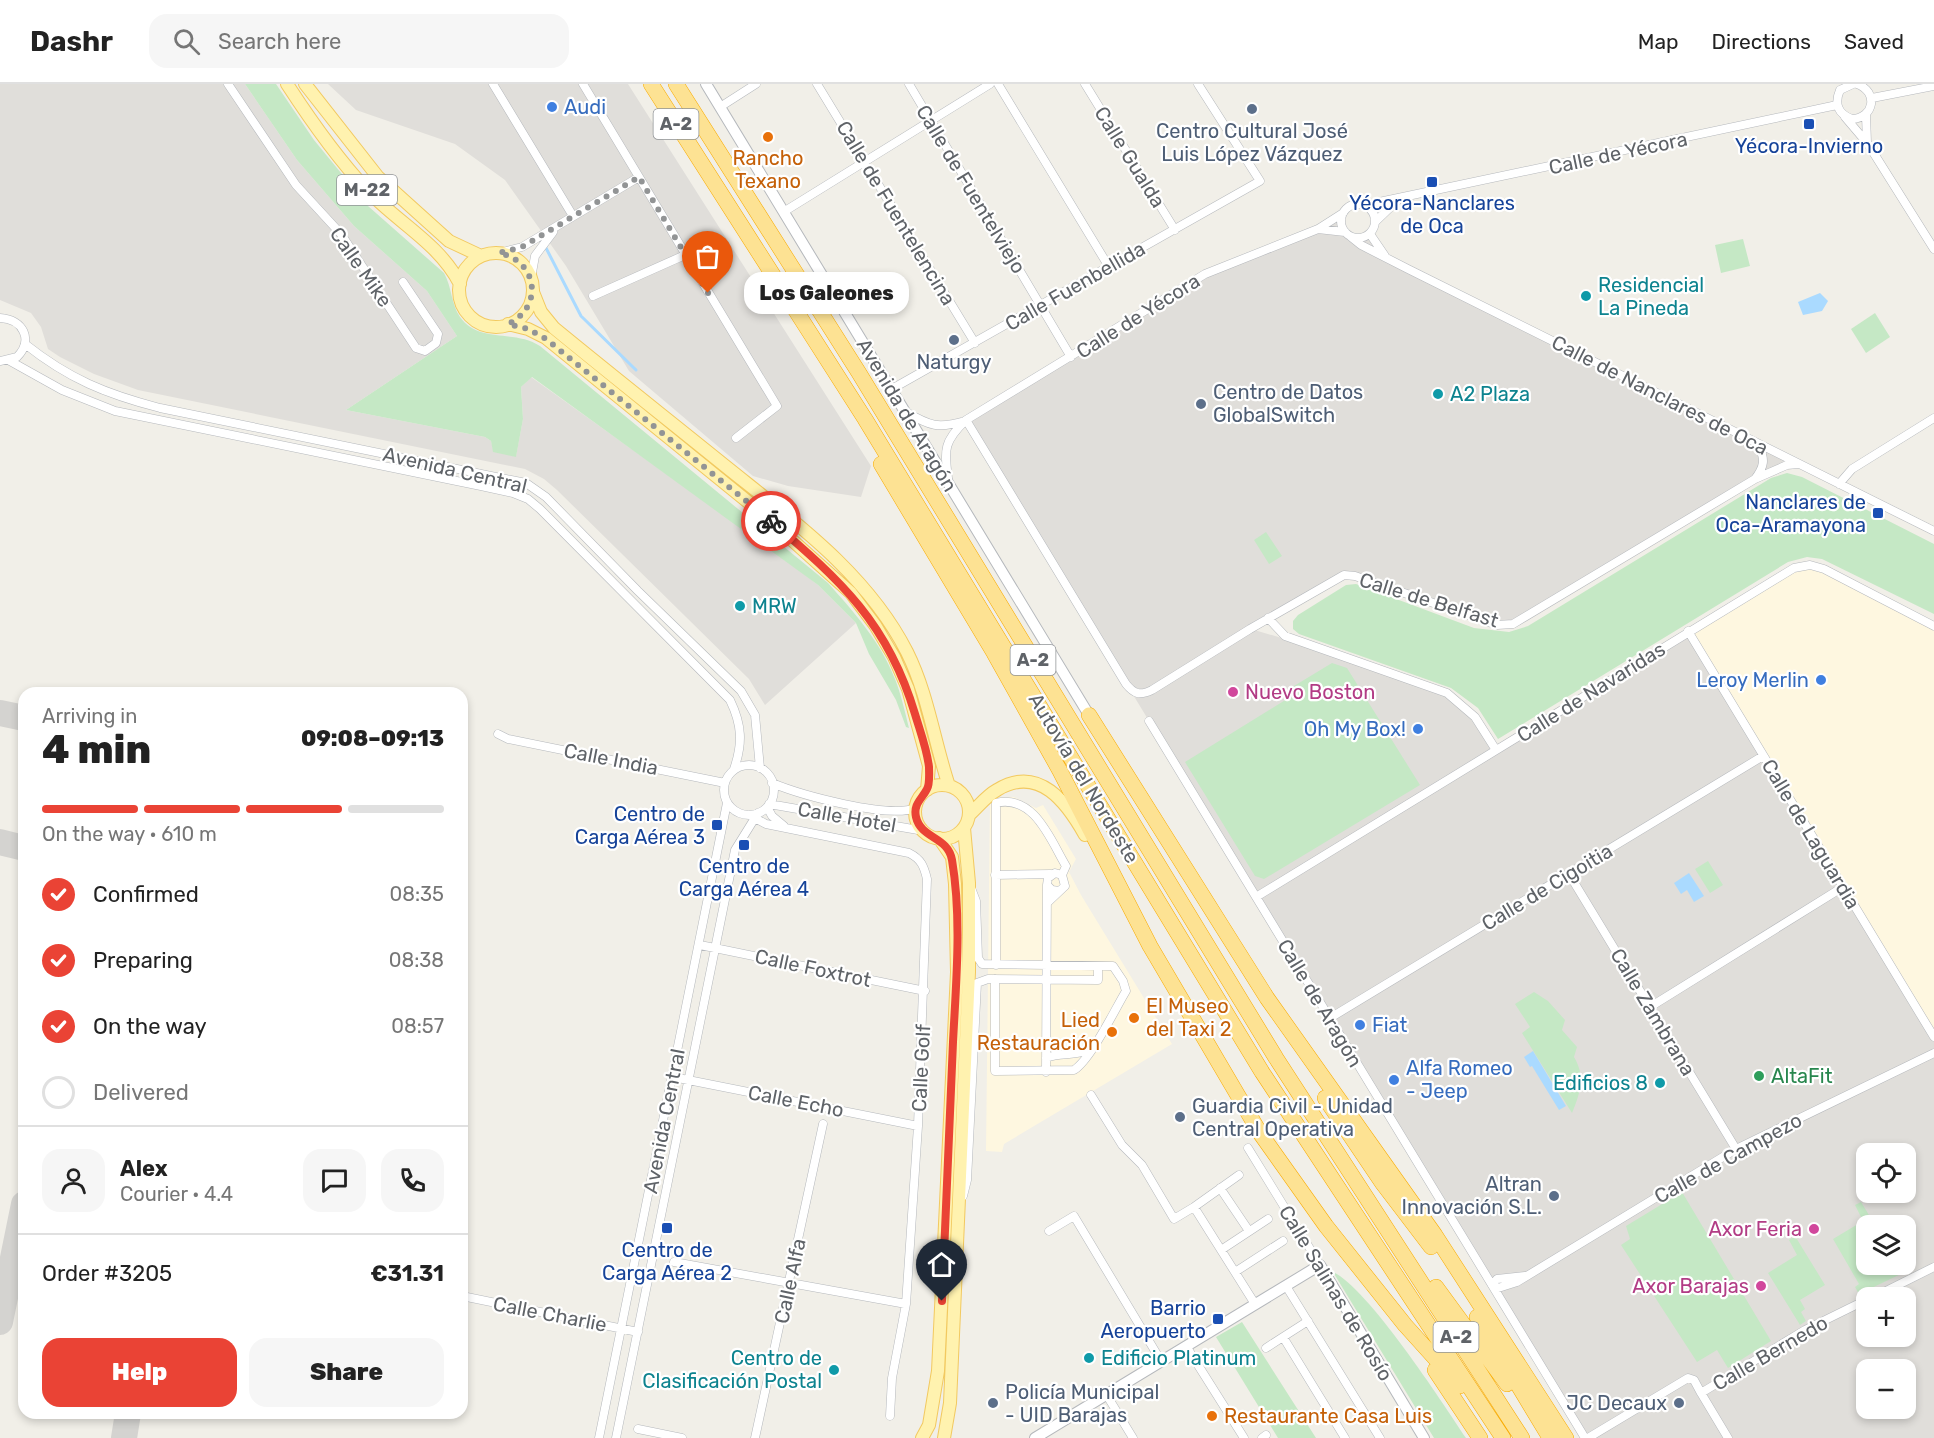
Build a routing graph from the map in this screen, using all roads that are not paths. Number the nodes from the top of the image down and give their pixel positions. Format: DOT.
graph roads {
  1 [pos="228,84"];
  2 [pos="287,84"];
  3 [pos="305,84"];
  4 [pos="493,84"];
  5 [pos="583,84"];
  6 [pos="651,84"];
  7 [pos="676,84"];
  8 [pos="706,84"];
  9 [pos="756,84"];
  10 [pos="817,84"];
  11 [pos="909,84"];
  12 [pos="990,84"];
  13 [pos="998,84"];
  14 [pos="1085,84"];
  15 [pos="1198,84"];
  16 [pos="1853,84"];
  17 [pos="1861,85"];
  18 [pos="1934,86"];
  19 [pos="1840,87"];
  20 [pos="1872,99"];
  21 [pos="1837,105"];
  22 [pos="720,107"];
  23 [pos="1866,115"];
  24 [pos="1845,117"];
  25 [pos="931,121"];
  26 [pos="1868,144"];
  27 [pos="865,162"];
  28 [pos="700,164"];
  29 [pos="639,177"];
  30 [pos="1400,198"];
  31 [pos="1365,205"];
  32 [pos="784,211"];
  33 [pos="1343,213"];
  34 [pos="573,216"];
  35 [pos="1376,220"];
  36 [pos="556,228"];
  37 [pos="1174,230"];
  38 [pos="1318,230"];
  39 [pos="1348,234"];
  40 [pos="1370,234"];
  41 [pos="712,237"];
  42 [pos="1934,249"];
  43 [pos="499,253"];
  44 [pos="685,255"];
  45 [pos="481,256"];
  46 [pos="1386,258"];
  47 [pos="1109,267"];
  48 [pos="531,278"];
  49 [pos="404,282"];
  50 [pos="460,284"];
  51 [pos="533,291"];
  52 [pos="593,296"];
  53 [pos="1041,307"];
  54 [pos="0,318"];
  55 [pos="508,324"];
  56 [pos="975,343"];
  57 [pos="25,344"];
  58 [pos="1071,357"];
  59 [pos="0,361"];
  60 [pos="10,361"];
  61 [pos="890,390"];
  62 [pos="904,411"];
  63 [pos="1934,418"];
  64 [pos="966,420"];
  65 [pos="859,425"];
  66 [pos="736,438"];
  67 [pos="1757,444"];
  68 [pos="1798,464"];
  69 [pos="1755,479"];
  70 [pos="948,483"];
  71 [pos="1839,484"];
  72 [pos="1934,531"];
  73 [pos="1268,618"];
  74 [pos="1934,626"];
  75 [pos="1688,631"];
  76 [pos="1089,715"];
  77 [pos="1149,721"];
  78 [pos="498,734"];
  79 [pos="1496,750"];
  80 [pos="1763,756"];
  81 [pos="760,768"];
  82 [pos="734,769"];
  83 [pos="724,783"];
  84 [pos="772,783"];
  85 [pos="949,786"];
  86 [pos="927,790"];
  87 [pos="1094,794"];
  88 [pos="728,803"];
  89 [pos="768,805"];
  90 [pos="916,808"];
  91 [pos="969,815"];
  92 [pos="754,816"];
  93 [pos="786,827"];
  94 [pos="963,828"];
  95 [pos="924,831"];
  96 [pos="939,838"];
  97 [pos="995,874"];
  98 [pos="1051,874"];
  99 [pos="1569,874"];
  100 [pos="1062,875"];
  101 [pos="969,883"];
  102 [pos="1047,885"];
  103 [pos="1843,887"];
  104 [pos="1059,891"];
  105 [pos="1256,897"];
  106 [pos="1048,902"];
  107 [pos="1130,908"];
  108 [pos="700,945"];
  109 [pos="716,948"];
  110 [pos="996,965"];
  111 [pos="1047,965"];
  112 [pos="1098,966"];
  113 [pos="995,979"];
  114 [pos="1048,979"];
  115 [pos="925,992"];
  116 [pos="1650,1007"];
  117 [pos="1330,1018"];
  118 [pos="1934,1037"];
  119 [pos="1048,1040"];
  120 [pos="1093,1044"];
  121 [pos="1057,1053"];
  122 [pos="1934,1053"];
  123 [pos="1046,1058"];
  124 [pos="1046,1072"];
  125 [pos="673,1077"];
  126 [pos="689,1079"];
  127 [pos="1091,1095"];
  128 [pos="823,1124"];
  129 [pos="918,1126"];
  130 [pos="1248,1148"];
  131 [pos="1736,1149"];
  132 [pos="1239,1175"];
  133 [pos="1220,1188"];
  134 [pos="1194,1207"];
  135 [pos="960,1212"];
  136 [pos="1268,1219"];
  137 [pos="1049,1231"];
  138 [pos="1249,1231"];
  139 [pos="1391,1235"];
  140 [pos="1282,1241"];
  141 [pos="1221,1250"];
  142 [pos="674,1262"];
  143 [pos="1320,1265"];
  144 [pos="1934,1267"];
  145 [pos="1235,1272"];
  146 [pos="789,1283"];
  147 [pos="1286,1286"];
  148 [pos="1493,1287"];
  149 [pos="1894,1287"];
  150 [pos="468,1297"];
  151 [pos="906,1304"];
  152 [pos="1255,1304"];
  153 [pos="1856,1305"];
  154 [pos="1308,1321"];
  155 [pos="1405,1325"];
  156 [pos="622,1329"];
  157 [pos="638,1332"];
  158 [pos="1283,1338"];
  159 [pos="1186,1346"];
  160 [pos="1266,1348"];
  161 [pos="1161,1361"];
  162 [pos="938,1371"];
  163 [pos="1701,1393"];
  164 [pos="1106,1394"];
  165 [pos="890,1416"];
  166 [pos="1494,1423"];
  167 [pos="638,1429"];
  168 [pos="946,1435"];
  169 [pos="599,1438"];
  170 [pos="616,1438"];
  171 [pos="682,1438"];
  172 [pos="756,1438"];
  173 [pos="912,1438"];
  174 [pos="922,1438"];
  175 [pos="1035,1438"];
  176 [pos="1132,1438"];
  177 [pos="1244,1438"];
  178 [pos="1345,1438"];
  179 [pos="1380,1438"];
  180 [pos="1424,1438"];
  181 [pos="1480,1438"];
  182 [pos="1503,1438"];
  183 [pos="1522,1438"];
  184 [pos="1545,1438"];
  185 [pos="1550,1438"];
  186 [pos="1566,1438"];
  187 [pos="1586,1438"];
  188 [pos="1728,1438"];
  1 -- 49 [label="street, Calle Mike"];
  2 -- 50 [label="main road, M-22"];
  3 -- 45 [label="main road, M-22"];
  4 -- 34 [label="street"];
  5 -- 29 [label="street"];
  6 -- 28 [label="highway, Autovía del Nordeste / A-2"];
  7 -- 139 [label="highway, Autovía del Nordeste / A-2"];
  8 -- 22 [label="street, Avenida de Aragón"];
  9 -- 22 [label="street"];
  10 -- 27 [label="street, Calle de Fuentelencina"];
  11 -- 25 [label="street, Calle de Fuentelviejo"];
  12 -- 25 [label="street"];
  13 -- 47 [label="street"];
  14 -- 37 [label="street, Calle Gualda"];
  15 -- 37 [label="street, Calle Fuenbellida"];
  16 -- 19 [label="street"];
  17 -- 20 [label="street"];
  18 -- 20 [label="street"];
  19 -- 21 [label="street"];
  20 -- 23 [label="street"];
  21 -- 24 [label="street"];
  21 -- 30 [label="street, Calle de Yécora"];
  22 -- 32 [label="street, Avenida de Aragón"];
  23 -- 24 [label="street"];
  23 -- 26 [label="street"];
  24 -- 26 [label="street"];
  25 -- 27 [label="street"];
  25 -- 53 [label="street, Calle de Fuentelviejo"];
  26 -- 42 [label="street"];
  27 -- 32 [label="street"];
  27 -- 56 [label="street, Calle de Fuentelencina"];
  28 -- 65 [label="highway"];
  28 -- 87 [label="highway, Autovía del Nordeste / A-2"];
  29 -- 34 [label="street"];
  29 -- 44 [label="street"];
  30 -- 31 [label="street, Calle de Yécora"];
  30 -- 35 [label="street"];
  31 -- 33 [label="street"];
  31 -- 35 [label="street"];
  32 -- 61 [label="street, Avenida de Aragón"];
  33 -- 38 [label="street, Calle de Yécora"];
  33 -- 39 [label="street"];
  34 -- 36 [label="street"];
  35 -- 40 [label="street"];
  36 -- 43 [label="street"];
  36 -- 48 [label="street"];
  37 -- 47 [label="street, Calle Fuenbellida"];
  38 -- 39 [label="street, Calle de Yécora"];
  38 -- 58 [label="street, Calle de Yécora"];
  39 -- 40 [label="street"];
  39 -- 46 [label="street, Calle de Nanclares de Oca"];
  40 -- 46 [label="street, Calle de Nanclares de Oca"];
  41 -- 44 [label="street"];
  43 -- 45 [label="main road"];
  43 -- 48 [label="main road"];
  44 -- 52 [label="street"];
  44 -- 66 [label="street"];
  45 -- 50 [label="main road"];
  46 -- 67 [label="street, Calle de Nanclares de Oca"];
  47 -- 53 [label="street, Calle Fuenbellida"];
  48 -- 51 [label="main road"];
  50 -- 55 [label="main road, M-22"];
  51 -- 55 [label="main road"];
  51 -- 85 [label="main road"];
  53 -- 56 [label="street, Calle Fuenbellida"];
  53 -- 58 [label="street, Calle de Fuentelviejo"];
  54 -- 57 [label="street"];
  55 -- 86 [label="main road, M-22"];
  56 -- 61 [label="street, Calle Fuenbellida"];
  57 -- 60 [label="street"];
  57 -- 81 [label="street, Avenida Central"];
  58 -- 64 [label="street, Calle de Yécora"];
  59 -- 60 [label="street"];
  60 -- 82 [label="street, Avenida Central"];
  61 -- 62 [label="street, Avenida de Aragón"];
  62 -- 64 [label="street, Calle de Yécora"];
  62 -- 70 [label="street, Avenida de Aragón"];
  63 -- 71 [label="street"];
  64 -- 70 [label="street, Calle de Yécora"];
  64 -- 73 [label="street, Calle de Belfast"];
  65 -- 87 [label="highway"];
  65 -- 107 [label="highway"];
  67 -- 68 [label="street, Calle de Nanclares de Oca"];
  67 -- 69 [label="street"];
  68 -- 69 [label="street, Calle de Belfast"];
  68 -- 71 [label="street, Calle de Nanclares de Oca"];
  69 -- 73 [label="street, Calle de Belfast"];
  70 -- 76 [label="street, Avenida de Aragón"];
  71 -- 72 [label="street, Calle de Nanclares de Oca"];
  73 -- 79 [label="street"];
  74 -- 75 [label="street, Calle de Navaridas"];
  75 -- 79 [label="street, Calle de Navaridas"];
  75 -- 80 [label="street, Calle de Laguardia"];
  76 -- 185 [label="highway"];
  76 -- 186 [label="highway"];
  77 -- 105 [label="street, Calle de Aragón"];
  78 -- 83 [label="street, Calle India"];
  79 -- 105 [label="street, Calle de Navaridas"];
  80 -- 99 [label="street, Calle de Cigoitia"];
  80 -- 103 [label="street, Calle de Laguardia"];
  81 -- 82 [label="street"];
  81 -- 84 [label="street"];
  82 -- 83 [label="street"];
  83 -- 88 [label="street"];
  84 -- 89 [label="street"];
  84 -- 90 [label="street, Calle Hotel"];
  85 -- 86 [label="main road"];
  85 -- 91 [label="main road"];
  86 -- 90 [label="main road"];
  87 -- 166 [label="highway, Autovía del Nordeste / A-2"];
  88 -- 92 [label="street"];
  88 -- 108 [label="street, Avenida Central"];
  89 -- 92 [label="street"];
  89 -- 93 [label="street"];
  89 -- 95 [label="street, Calle Hotel"];
  90 -- 95 [label="main road"];
  91 -- 94 [label="main road"];
  91 -- 107 [label="main road"];
  92 -- 93 [label="street, Calle Golf"];
  92 -- 109 [label="street, Avenida Central"];
  93 -- 115 [label="street, Calle Golf"];
  94 -- 96 [label="main road"];
  94 -- 101 [label="main road"];
  95 -- 96 [label="main road"];
  96 -- 162 [label="main road"];
  97 -- 98 [label="street"];
  97 -- 100 [label="street"];
  97 -- 110 [label="street"];
  98 -- 100 [label="street"];
  98 -- 102 [label="street"];
  99 -- 116 [label="street, Calle Zambrana"];
  99 -- 117 [label="street, Calle de Cigoitia"];
  100 -- 104 [label="street"];
  101 -- 110 [label="street"];
  101 -- 135 [label="main road"];
  102 -- 104 [label="street"];
  102 -- 106 [label="street"];
  103 -- 116 [label="street"];
  103 -- 118 [label="street, Calle de Laguardia"];
  104 -- 106 [label="street"];
  105 -- 117 [label="street, Calle de Aragón"];
  106 -- 111 [label="street"];
  107 -- 155 [label="highway"];
  108 -- 109 [label="street, Calle Foxtrot"];
  108 -- 125 [label="street, Avenida Central"];
  109 -- 115 [label="street, Calle Foxtrot"];
  109 -- 126 [label="street, Avenida Central"];
  110 -- 111 [label="street"];
  111 -- 112 [label="street"];
  111 -- 114 [label="street"];
  112 -- 114 [label="street"];
  112 -- 120 [label="street"];
  113 -- 114 [label="street"];
  113 -- 124 [label="street"];
  113 -- 135 [label="street"];
  114 -- 119 [label="street"];
  115 -- 129 [label="street, Calle Golf"];
  116 -- 131 [label="street, Calle Zambrana"];
  117 -- 148 [label="street, Calle de Aragón"];
  119 -- 121 [label="street"];
  119 -- 123 [label="street"];
  120 -- 121 [label="street"];
  120 -- 124 [label="street"];
  121 -- 123 [label="street"];
  122 -- 131 [label="street, Calle de Campezo"];
  123 -- 124 [label="street"];
  125 -- 126 [label="street, Calle Echo"];
  125 -- 156 [label="street, Avenida Central"];
  126 -- 129 [label="street, Calle Echo"];
  126 -- 157 [label="street, Avenida Central"];
  127 -- 134 [label="street"];
  128 -- 146 [label="street, Calle Alfa"];
  129 -- 151 [label="street, Calle Golf"];
  130 -- 143 [label="street, Calle Salinas de Rosío"];
  131 -- 148 [label="street, Calle de Campezo"];
  132 -- 133 [label="street"];
  133 -- 134 [label="street"];
  133 -- 138 [label="street"];
  134 -- 141 [label="street"];
  135 -- 168 [label="main road"];
  136 -- 138 [label="street"];
  137 -- 161 [label="street"];
  138 -- 141 [label="street"];
  139 -- 183 [label="highway, Autovía del Nordeste / A-2"];
  139 -- 184 [label="highway"];
  140 -- 145 [label="street"];
  141 -- 145 [label="street"];
  142 -- 146 [label="street"];
  143 -- 147 [label="street"];
  143 -- 180 [label="street, Calle Salinas de Rosío"];
  144 -- 149 [label="street"];
  145 -- 152 [label="street"];
  146 -- 151 [label="street"];
  146 -- 172 [label="street, Calle Alfa"];
  147 -- 152 [label="street"];
  147 -- 154 [label="street"];
  148 -- 187 [label="street, Calle de Aragón"];
  150 -- 156 [label="street, Calle Charlie"];
  151 -- 165 [label="street, Calle Golf"];
  152 -- 159 [label="street"];
  153 -- 163 [label="street, Calle Bernedo"];
  154 -- 158 [label="street"];
  154 -- 179 [label="street"];
  155 -- 166 [label="highway"];
  155 -- 181 [label="highway"];
  156 -- 157 [label="street, Calle Charlie"];
  156 -- 169 [label="street, Avenida Central"];
  157 -- 170 [label="street, Avenida Central"];
  158 -- 160 [label="street"];
  158 -- 178 [label="street"];
  159 -- 161 [label="street"];
  159 -- 177 [label="street"];
  161 -- 164 [label="street"];
  162 -- 173 [label="main road"];
  162 -- 174 [label="main road"];
  163 -- 187 [label="street, Calle Bernedo"];
  163 -- 188 [label="street"];
  164 -- 175 [label="street"];
  164 -- 176 [label="street"];
  166 -- 182 [label="highway, Autovía del Nordeste / A-2"];
  167 -- 171 [label="street"];
}
